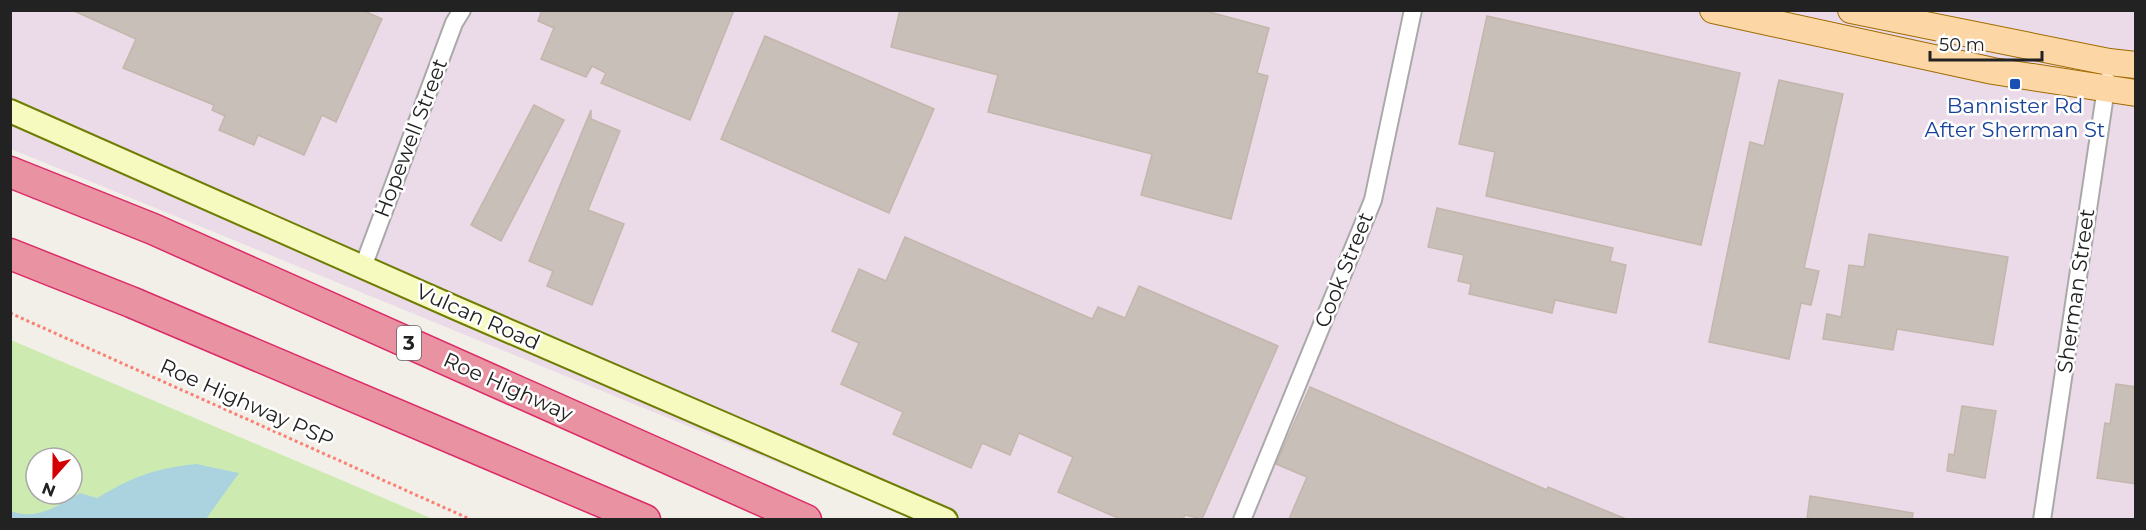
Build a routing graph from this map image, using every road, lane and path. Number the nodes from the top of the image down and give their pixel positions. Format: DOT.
graph roads {
  1 [pos="462,10"];
  2 [pos="1413,10"];
  3 [pos="1713,10"];
  4 [pos="1851,10"];
  5 [pos="2109,62"];
  6 [pos="2136,65"];
  7 [pos="2106,90"];
  8 [pos="2136,93"];
  9 [pos="10,111"];
  10 [pos="10,172"];
  11 [pos="10,254"];
  12 [pos="363,267"];
  13 [pos="10,313"];
  14 [pos="472,519"];
  15 [pos="645,519"];
  16 [pos="806,519"];
  17 [pos="946,519"];
  18 [pos="1242,519"];
  19 [pos="2042,519"];
  1 -- 12 [label="street, Hopewell Street"];
  2 -- 18 [label="street, Cook Street"];
  3 -- 7 [label="main road"];
  4 -- 5 [label="main road"];
  5 -- 6 [label="main road"];
  5 -- 7 [label="street, Sherman Street"];
  7 -- 8 [label="main road"];
  7 -- 19 [label="street, Sherman Street"];
  9 -- 12 [label="street, Vulcan Road"];
  10 -- 16 [label="highway, Roe Highway / 3"];
  11 -- 15 [label="highway"];
  12 -- 17 [label="street, Vulcan Road"];
  13 -- 14 [label="path, Roe Highway PSP"];
}
